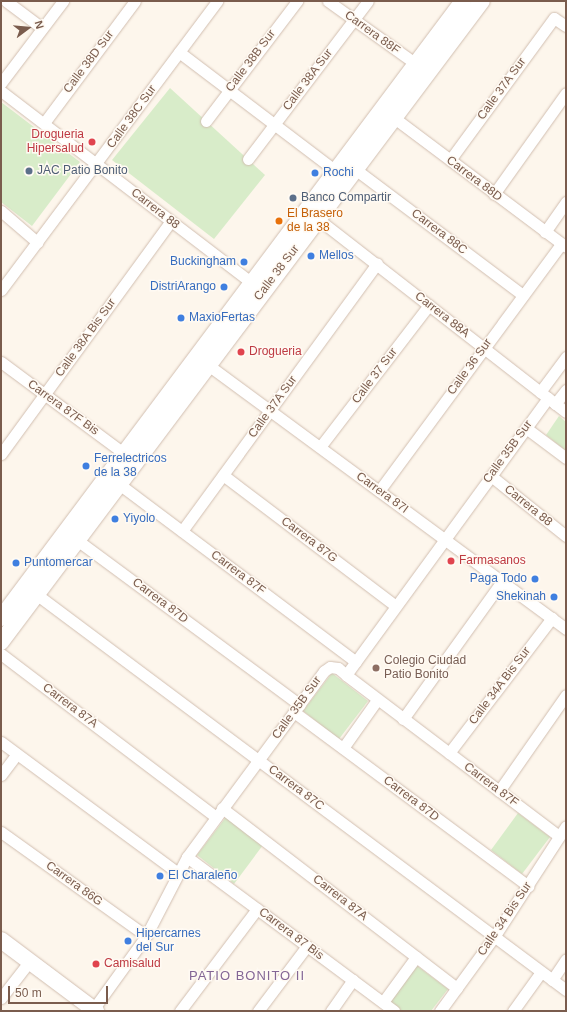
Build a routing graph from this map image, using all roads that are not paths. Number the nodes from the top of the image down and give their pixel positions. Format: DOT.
graph roads {
  1 [pos="6,1"];
  2 [pos="63,1"];
  3 [pos="135,1"];
  4 [pos="217,1"];
  5 [pos="297,1"];
  6 [pos="328,1"];
  7 [pos="368,1"];
  8 [pos="463,1"];
  9 [pos="482,1"];
  10 [pos="354,20"];
  11 [pos="566,26"];
  12 [pos="42,28"];
  13 [pos="179,52"];
  14 [pos="416,64"];
  15 [pos="1,83"];
  16 [pos="229,90"];
  17 [pos="1,91"];
  18 [pos="566,94"];
  19 [pos="388,114"];
  20 [pos="206,121"];
  21 [pos="44,123"];
  22 [pos="274,124"];
  23 [pos="248,159"];
  24 [pos="450,160"];
  25 [pos="97,164"];
  26 [pos="355,169"];
  27 [pos="336,171"];
  28 [pos="494,194"];
  29 [pos="566,202"];
  30 [pos="1,212"];
  31 [pos="318,219"];
  32 [pos="171,221"];
  33 [pos="545,232"];
  34 [pos="38,242"];
  35 [pos="563,246"];
  36 [pos="378,264"];
  37 [pos="253,284"];
  38 [pos="1,290"];
  39 [pos="523,295"];
  40 [pos="429,305"];
  41 [pos="484,348"];
  42 [pos="566,357"];
  43 [pos="203,361"];
  44 [pos="1,362"];
  45 [pos="566,390"];
  46 [pos="44,395"];
  47 [pos="548,398"];
  48 [pos="270,410"];
  49 [pos="566,412"];
  50 [pos="526,428"];
  51 [pos="320,447"];
  52 [pos="1,454"];
  53 [pos="125,454"];
  54 [pos="566,458"];
  55 [pos="223,475"];
  56 [pos="491,476"];
  57 [pos="119,484"];
  58 [pos="379,491"];
  59 [pos="182,531"];
  60 [pos="566,536"];
  61 [pos="444,539"];
  62 [pos="77,540"];
  63 [pos="502,581"];
  64 [pos="31,590"];
  65 [pos="394,605"];
  66 [pos="1,618"];
  67 [pos="552,618"];
  68 [pos="566,628"];
  69 [pos="1,642"];
  70 [pos="1,654"];
  71 [pos="356,662"];
  72 [pos="346,675"];
  73 [pos="566,695"];
  74 [pos="377,700"];
  75 [pos="297,709"];
  76 [pos="403,719"];
  77 [pos="1,742"];
  78 [pos="343,748"];
  79 [pos="449,753"];
  80 [pos="17,754"];
  81 [pos="258,760"];
  82 [pos="1,775"];
  83 [pos="499,791"];
  84 [pos="219,812"];
  85 [pos="566,826"];
  86 [pos="1,832"];
  87 [pos="559,836"];
  88 [pos="187,857"];
  89 [pos="178,874"];
  90 [pos="528,886"];
  91 [pos="257,909"];
  92 [pos="146,936"];
  93 [pos="494,937"];
  94 [pos="1,940"];
  95 [pos="306,946"];
  96 [pos="416,957"];
  97 [pos="566,959"];
  98 [pos="29,962"];
  99 [pos="541,972"];
  100 [pos="353,980"];
  101 [pos="552,980"];
  102 [pos="457,988"];
  103 [pos="566,990"];
  104 [pos="1,998"];
  105 [pos="383,1002"];
  106 [pos="94,1010"];
  107 [pos="180,1011"];
  108 [pos="258,1011"];
  109 [pos="330,1011"];
  110 [pos="394,1011"];
  111 [pos="440,1011"];
  112 [pos="513,1011"];
  1 -- 12 [label="street"];
  2 -- 12 [label="street"];
  3 -- 21 [label="street, Calle 38D Sur"];
  4 -- 13 [label="street, Calle 38C Sur"];
  5 -- 16 [label="street, Calle 38B Sur"];
  6 -- 10 [label="street, Carrera 88F"];
  7 -- 10 [label="street, Calle 38A Sur"];
  8 -- 14 [label="street, Calle 38 Sur"];
  9 -- 19 [label="street, Calle 38 Sur"];
  10 -- 14 [label="street, Carrera 88F"];
  10 -- 22 [label="street, Calle 38A Sur"];
  11 -- 24 [label="street, Calle 37A Sur"];
  12 -- 15 [label="street"];
  13 -- 16 [label="street"];
  13 -- 25 [label="street, Calle 38C Sur"];
  14 -- 19 [label="street, Calle 38 Sur"];
  16 -- 20 [label="street, Calle 38B Sur"];
  16 -- 22 [label="street"];
  17 -- 21 [label="street, Carrera 88"];
  18 -- 28 [label="street"];
  19 -- 24 [label="street, Carrera 88D"];
  19 -- 26 [label="street, Calle 38 Sur"];
  19 -- 27 [label="street, Calle 38 Sur"];
  21 -- 25 [label="street, Carrera 88"];
  22 -- 23 [label="street, Calle 38A Sur"];
  22 -- 27 [label="street"];
  24 -- 28 [label="street, Carrera 88D"];
  25 -- 32 [label="street, Carrera 88"];
  25 -- 34 [label="street, Calle 38C Sur"];
  26 -- 31 [label="street, Calle 38 Sur"];
  26 -- 39 [label="street, Carrera 88C"];
  27 -- 37 [label="street, Calle 38 Sur"];
  28 -- 33 [label="street, Carrera 88D"];
  29 -- 33 [label="street"];
  30 -- 34 [label="street"];
  31 -- 36 [label="street, Carrera 88A"];
  31 -- 43 [label="street, Calle 38 Sur"];
  32 -- 37 [label="street, Carrera 88"];
  32 -- 46 [label="street, Calle 38A Bis Sur"];
  33 -- 35 [label="street, Carrera 88D"];
  34 -- 38 [label="street, Calle 38C Sur"];
  35 -- 39 [label="street, Calle 36 Sur"];
  36 -- 40 [label="street, Carrera 88A"];
  36 -- 48 [label="street, Calle 37A Sur"];
  37 -- 43 [label="street, Calle 38 Sur"];
  39 -- 41 [label="street, Calle 36 Sur"];
  40 -- 41 [label="street, Carrera 88A"];
  40 -- 51 [label="street, Calle 37 Sur"];
  41 -- 47 [label="street, Carrera 88A"];
  41 -- 58 [label="street, Calle 36 Sur"];
  42 -- 47 [label="street, Calle 35B Sur"];
  43 -- 48 [label="street, Carrera 87I"];
  43 -- 53 [label="street, Calle 38 Sur"];
  43 -- 57 [label="street, Calle 38 Sur"];
  44 -- 46 [label="street, Carrera 87F Bis"];
  45 -- 47 [label="street, Calle 35B Sur"];
  46 -- 52 [label="street, Calle 38A Bis Sur"];
  46 -- 53 [label="street, Carrera 87F Bis"];
  47 -- 49 [label="street, Carrera 88A"];
  47 -- 50 [label="street, Calle 35B Sur"];
  48 -- 51 [label="street, Carrera 87I"];
  48 -- 55 [label="street, Calle 37A Sur"];
  50 -- 54 [label="street"];
  50 -- 56 [label="street, Calle 35B Sur"];
  51 -- 58 [label="street, Carrera 87I"];
  53 -- 64 [label="street, Calle 38 Sur"];
  55 -- 59 [label="street, Calle 37A Sur"];
  55 -- 65 [label="street, Carrera 87G"];
  56 -- 60 [label="street, Carrera 88"];
  56 -- 61 [label="street, Calle 35B Sur"];
  57 -- 59 [label="street, Carrera 87F"];
  57 -- 62 [label="street, Calle 38 Sur"];
  58 -- 61 [label="street, Carrera 87I"];
  59 -- 71 [label="street, Carrera 87F"];
  61 -- 63 [label="street, Carrera 87I"];
  61 -- 65 [label="street, Calle 35B Sur"];
  62 -- 64 [label="street, Calle 38 Sur"];
  62 -- 75 [label="street, Carrera 87D"];
  63 -- 67 [label="street, Carrera 87I"];
  63 -- 76 [label="street"];
  64 -- 66 [label="street, Calle 38 Sur"];
  64 -- 69 [label="street, Calle 38 Sur"];
  64 -- 81 [label="street, Carrera 87C"];
  65 -- 71 [label="street, Calle 35B Sur"];
  67 -- 68 [label="street, Carrera 87I"];
  67 -- 79 [label="street, Calle 34A Bis Sur"];
  70 -- 84 [label="street, Carrera 87A"];
  71 -- 72 [label="street, Calle 35B Sur"];
  72 -- 74 [label="street, Carrera 87F"];
  72 -- 75 [label="street, Calle 35B Sur"];
  73 -- 83 [label="street"];
  74 -- 76 [label="street, Carrera 87F"];
  74 -- 78 [label="street"];
  75 -- 78 [label="street, Carrera 87D"];
  75 -- 81 [label="street, Calle 35B Sur"];
  76 -- 79 [label="street, Carrera 87F"];
  77 -- 80 [label="street"];
  78 -- 90 [label="street, Carrera 87D"];
  79 -- 83 [label="street, Carrera 87F"];
  80 -- 82 [label="street"];
  80 -- 89 [label="street"];
  81 -- 84 [label="street, Calle 35B Sur"];
  81 -- 93 [label="street, Carrera 87C"];
  83 -- 87 [label="street, Carrera 87F"];
  84 -- 88 [label="street, Calle 35B Sur"];
  84 -- 96 [label="street, Carrera 87A"];
  85 -- 87 [label="street, Calle 34 Bis Sur"];
  86 -- 92 [label="street, Carrera 86G"];
  87 -- 90 [label="street, Calle 34 Bis Sur"];
  88 -- 89 [label="street, Calle 35B Sur"];
  88 -- 91 [label="street, Carrera 87 Bis"];
  89 -- 92 [label="street, Calle 35B Sur"];
  90 -- 93 [label="street, Calle 34 Bis Sur"];
  91 -- 95 [label="street, Carrera 87 Bis"];
  91 -- 107 [label="street"];
  92 -- 106 [label="street, Calle 35B Sur"];
  93 -- 99 [label="street, Carrera 87C"];
  93 -- 102 [label="street, Calle 34 Bis Sur"];
  94 -- 98 [label="street"];
  95 -- 100 [label="street, Carrera 87 Bis"];
  95 -- 108 [label="street"];
  96 -- 102 [label="street, Carrera 87A"];
  96 -- 105 [label="street"];
  97 -- 101 [label="street"];
  98 -- 104 [label="street"];
  98 -- 106 [label="street"];
  99 -- 101 [label="street, Carrera 87C"];
  99 -- 112 [label="street"];
  100 -- 105 [label="street, Carrera 87 Bis"];
  100 -- 109 [label="street"];
  101 -- 103 [label="street, Carrera 87C"];
  102 -- 111 [label="street, Calle 34 Bis Sur"];
  105 -- 110 [label="street, Carrera 87 Bis"];
}
